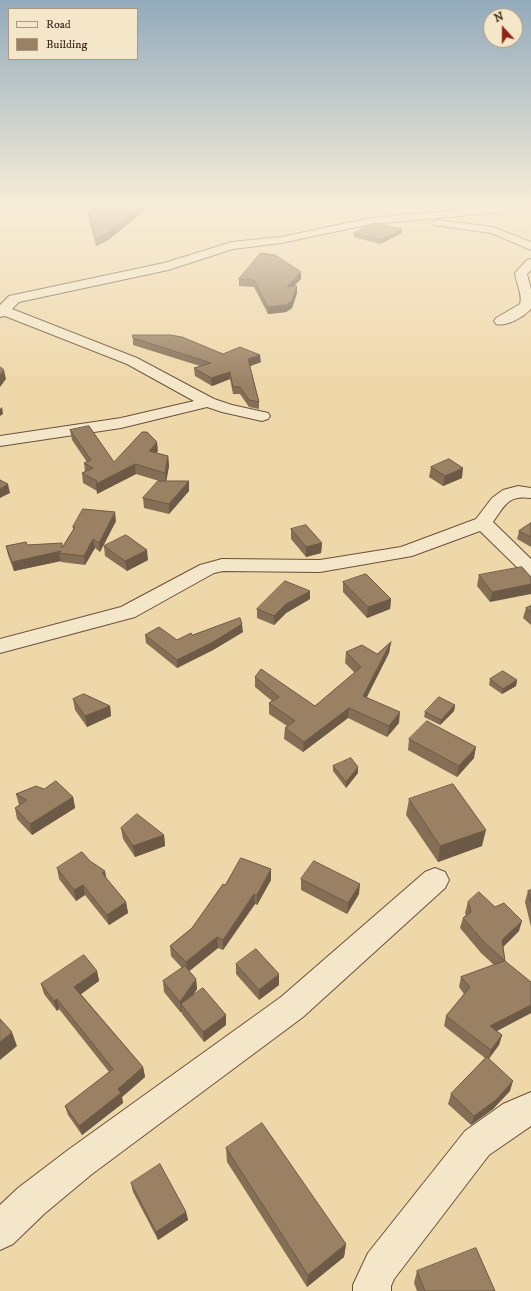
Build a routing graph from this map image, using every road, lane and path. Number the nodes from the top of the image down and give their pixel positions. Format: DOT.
graph roads {
  1 [pos="174,264"];
  2 [pos="531,264"];
  3 [pos="1,311"];
  4 [pos="501,321"];
  5 [pos="208,402"];
  6 [pos="262,416"];
  7 [pos="0,441"];
  8 [pos="531,493"];
  9 [pos="482,523"];
  10 [pos="531,570"];
  11 [pos="0,646"];
  12 [pos="435,880"];
  13 [pos="531,1108"];
  14 [pos="0,1231"];
  15 [pos="372,1291"];
  1 -- 3 [label="street"];
  2 -- 4 [label="street"];
  3 -- 5 [label="street"];
  5 -- 6 [label="street"];
  5 -- 7 [label="street"];
  8 -- 9 [label="street"];
  9 -- 10 [label="street"];
  9 -- 11 [label="street"];
  12 -- 14 [label="street"];
  13 -- 15 [label="street"];
}
